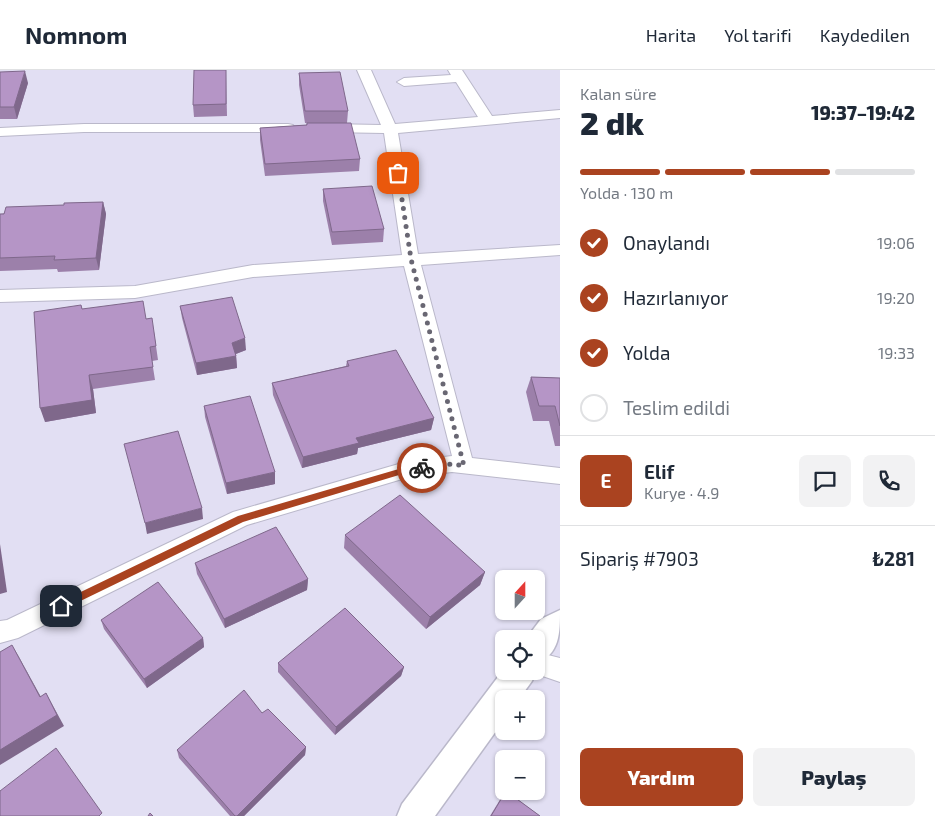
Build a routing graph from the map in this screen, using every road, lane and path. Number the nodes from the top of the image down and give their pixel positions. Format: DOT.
graph roads {
  1 [pos="364,70"];
  2 [pos="456,74"];
  3 [pos="404,82"];
  4 [pos="560,114"];
  5 [pos="488,121"];
  6 [pos="390,129"];
  7 [pos="0,132"];
  8 [pos="560,250"];
  9 [pos="411,259"];
  10 [pos="0,296"];
  11 [pos="464,466"];
  12 [pos="560,476"];
  13 [pos="560,623"];
  14 [pos="0,632"];
  15 [pos="545,638"];
  16 [pos="545,665"];
  17 [pos="560,670"];
  18 [pos="514,680"];
  19 [pos="414,816"];
  1 -- 6 [label="street"];
  2 -- 3 [label="street"];
  2 -- 5 [label="street"];
  4 -- 5 [label="street"];
  5 -- 6 [label="street"];
  6 -- 7 [label="street"];
  6 -- 9 [label="street"];
  8 -- 9 [label="street"];
  9 -- 10 [label="street"];
  9 -- 11 [label="street"];
  11 -- 12 [label="street"];
  11 -- 14 [label="street"];
  13 -- 15 [label="street"];
  16 -- 17 [label="street"];
  18 -- 19 [label="street"];
}
